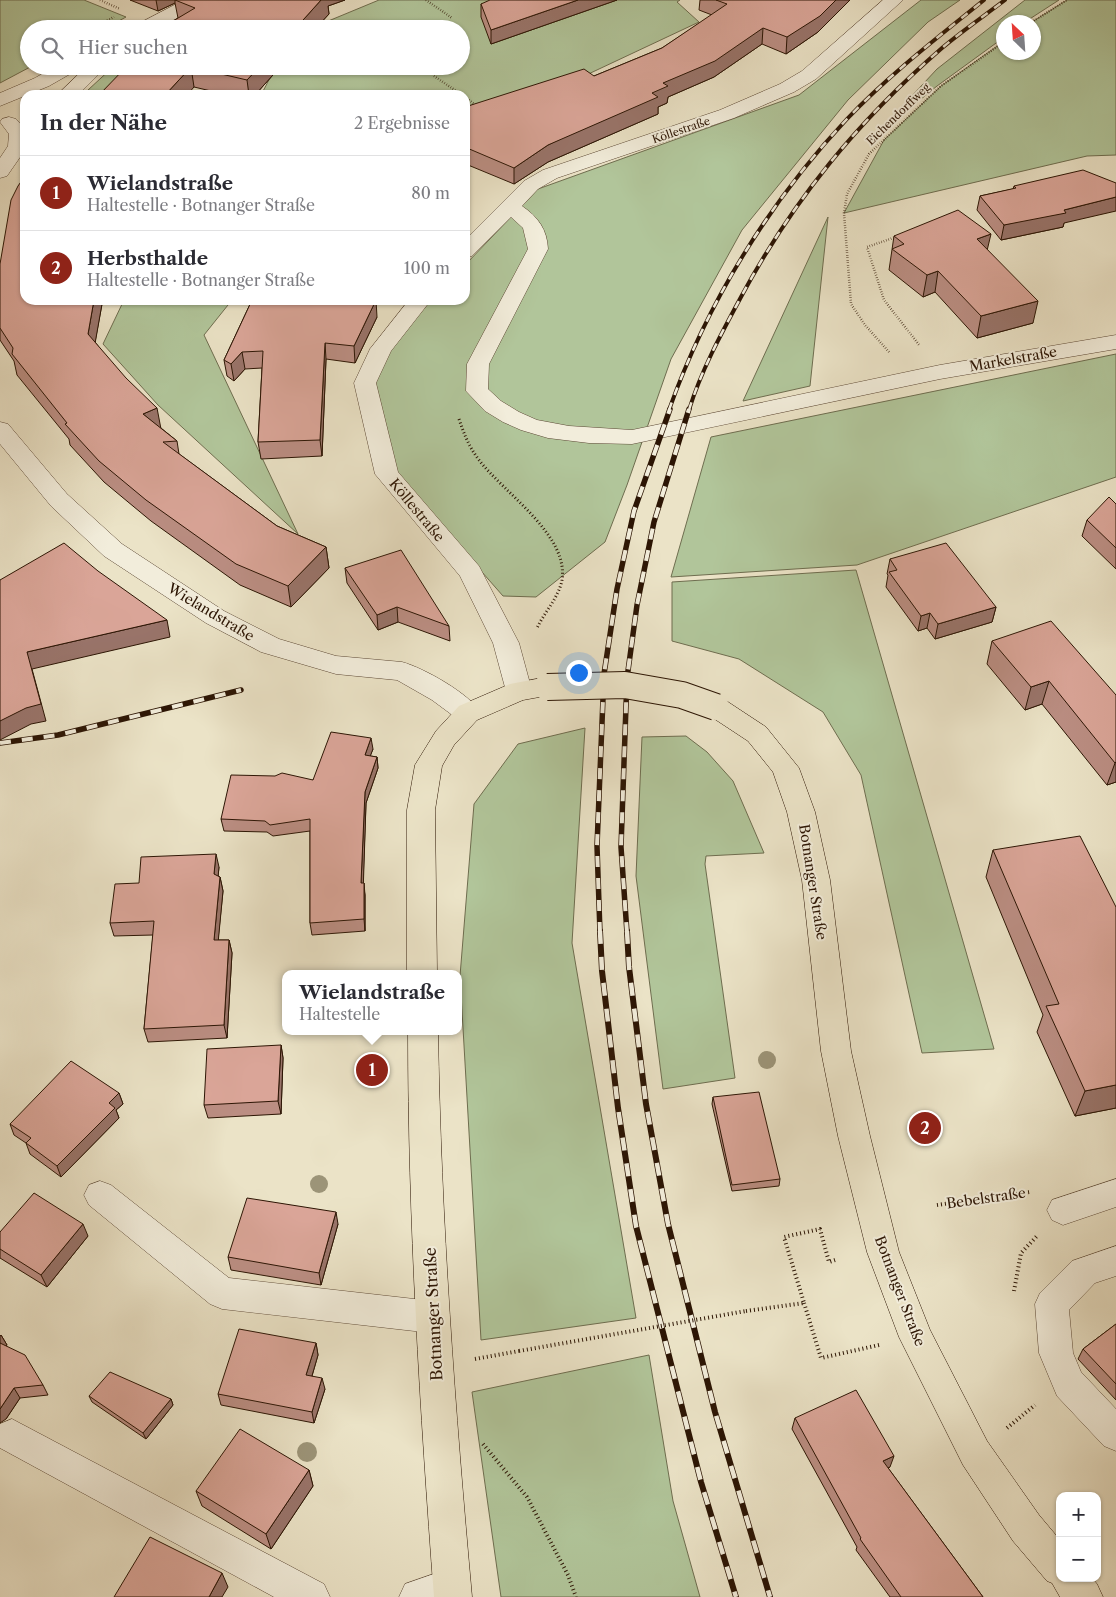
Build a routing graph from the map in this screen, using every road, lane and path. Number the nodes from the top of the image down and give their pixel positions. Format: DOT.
graph roads {
  1 [pos="100,0"];
  2 [pos="198,0"];
  3 [pos="426,0"];
  4 [pos="894,0"];
  5 [pos="1066,0"];
  6 [pos="113,6"];
  7 [pos="118,15"];
  8 [pos="1041,16"];
  9 [pos="452,18"];
  10 [pos="108,20"];
  11 [pos="159,20"];
  12 [pos="996,48"];
  13 [pos="54,75"];
  14 [pos="88,75"];
  15 [pos="434,76"];
  16 [pos="25,90"];
  17 [pos="72,90"];
  18 [pos="455,90"];
  19 [pos="20,92"];
  20 [pos="0,100"];
  21 [pos="470,101"];
  22 [pos="480,108"];
  23 [pos="11,122"];
  24 [pos="0,172"];
  25 [pos="510,207"];
  26 [pos="901,234"];
  27 [pos="470,247"];
  28 [pos="416,305"];
  29 [pos="1116,342"];
  30 [pos="890,354"];
  31 [pos="478,364"];
  32 [pos="940,372"];
  33 [pos="0,429"];
  34 [pos="562,580"];
  35 [pos="519,691"];
  36 [pos="468,713"];
  37 [pos="422,970"];
  38 [pos="423,1035"];
  39 [pos="1116,1194"];
  40 [pos="100,1195"];
  41 [pos="937,1205"];
  42 [pos="1063,1210"];
  43 [pos="835,1260"];
  44 [pos="1116,1261"];
  45 [pos="804,1303"];
  46 [pos="432,1317"];
  47 [pos="916,1337"];
  48 [pos="478,1358"];
  49 [pos="438,1419"];
  50 [pos="1116,1434"];
  51 [pos="12,1436"];
  52 [pos="1056,1563"];
  53 [pos="1071,1582"];
  54 [pos="441,1593"];
  55 [pos="311,1597"];
  56 [pos="576,1597"];
  57 [pos="1084,1597"];
  1 -- 6 [label="path"];
  2 -- 11 [label="street"];
  3 -- 9 [label="path"];
  4 -- 25 [label="street, Köllestraße"];
  5 -- 8 [label="path"];
  7 -- 10 [label="path"];
  12 -- 30 [label="path, Eichendorffweg"];
  13 -- 16 [label="street"];
  14 -- 17 [label="street"];
  15 -- 18 [label="path"];
  19 -- 20 [label="street"];
  21 -- 22 [label="path"];
  23 -- 24 [label="street"];
  25 -- 27 [label="street, Köllestraße"];
  25 -- 31 [label="street"];
  26 -- 32 [label="path"];
  28 -- 35 [label="street, Köllestraße"];
  29 -- 32 [label="street, Markelstraße"];
  31 -- 32 [label="street, Markelstraße"];
  31 -- 34 [label="path"];
  33 -- 36 [label="street, Wielandstraße"];
  35 -- 36 [label="main road, Botnanger Straße"];
  35 -- 47 [label="main road, Botnanger Straße, bridge"];
  36 -- 37 [label="main road, Botnanger Straße"];
  38 -- 46 [label="main road, Botnanger Straße"];
  39 -- 42 [label="street"];
  40 -- 46 [label="street"];
  41 -- 42 [label="path, Bebelstraße"];
  43 -- 45 [label="path"];
  44 -- 50 [label="street"];
  45 -- 47 [label="path"];
  45 -- 48 [label="path, bridge"];
  46 -- 49 [label="main road, Botnanger Straße"];
  47 -- 52 [label="main road, Botnanger Straße"];
  49 -- 54 [label="main road, Botnanger Straße"];
  49 -- 56 [label="path"];
  51 -- 55 [label="street"];
  53 -- 57 [label="main road"];
}
